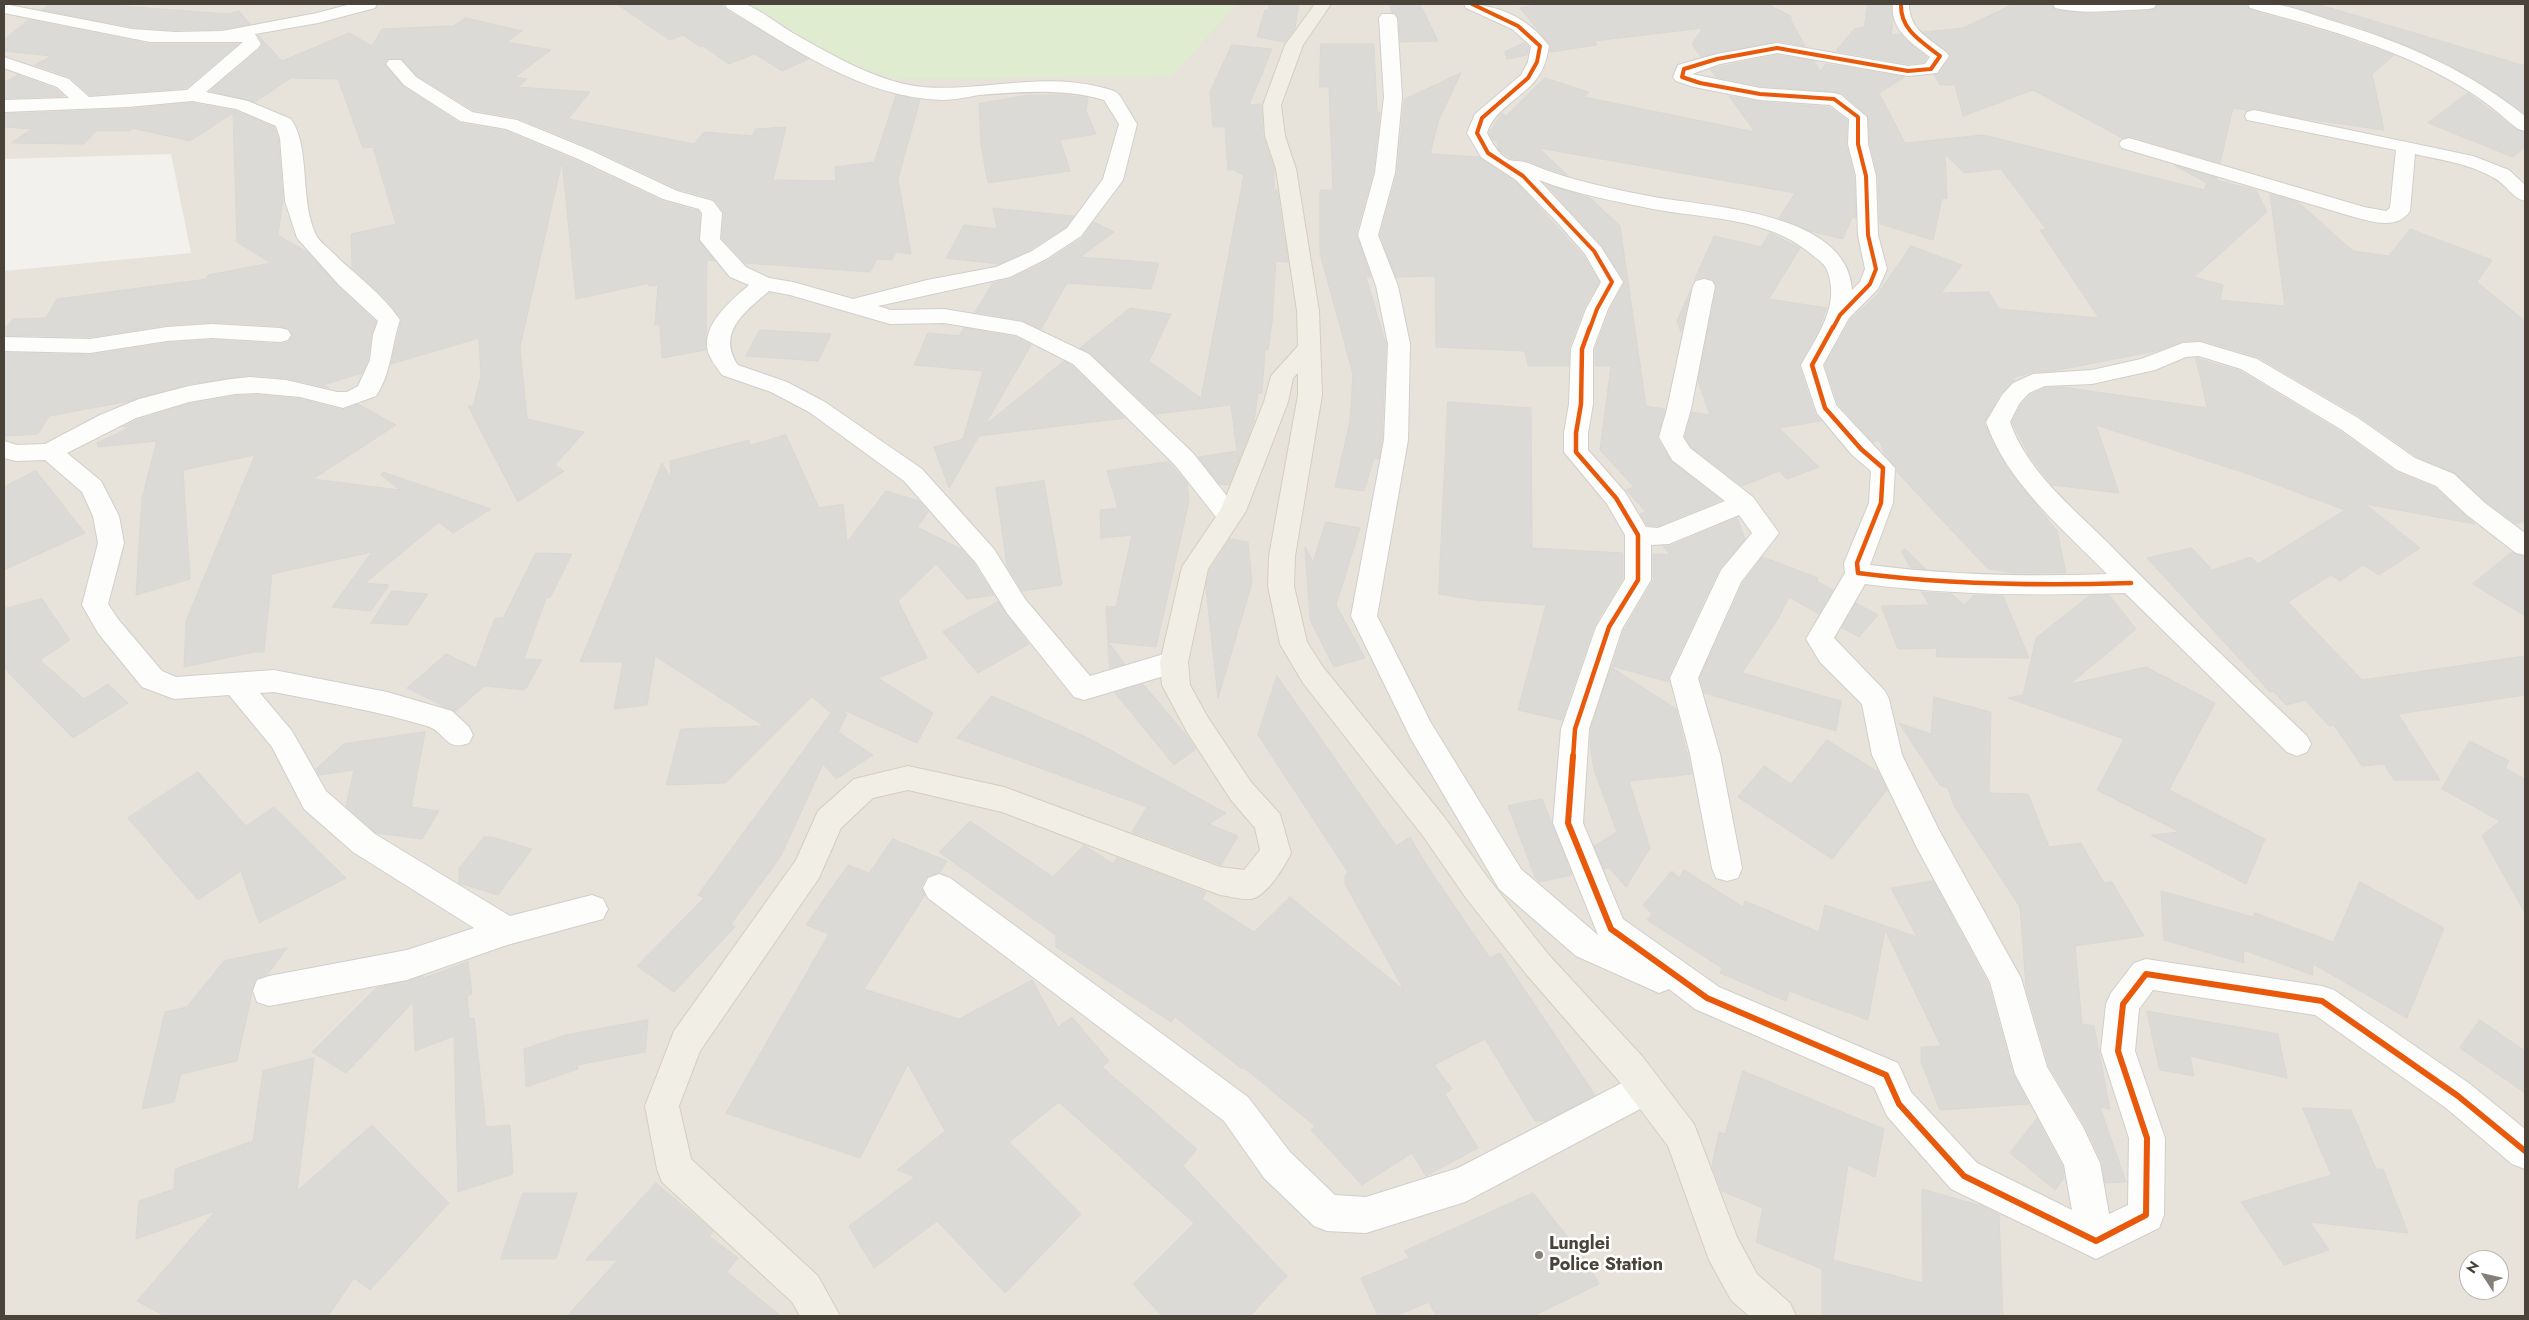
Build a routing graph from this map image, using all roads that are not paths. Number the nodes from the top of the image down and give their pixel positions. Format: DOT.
graph roads {
  1 [pos="369,4"];
  2 [pos="733,4"];
  3 [pos="1323,4"];
  4 [pos="1472,4"];
  5 [pos="1901,4"];
  6 [pos="2060,4"];
  7 [pos="2148,4"];
  8 [pos="2256,4"];
  9 [pos="4,8"];
  10 [pos="1388,18"];
  11 [pos="202,38"];
  12 [pos="4,62"];
  13 [pos="395,64"];
  14 [pos="192,95"];
  15 [pos="84,102"];
  16 [pos="4,106"];
  17 [pos="2254,116"];
  18 [pos="2525,125"];
  19 [pos="2128,144"];
  20 [pos="2406,146"];
  21 [pos="1488,153"];
  22 [pos="2502,174"];
  23 [pos="2525,177"];
  24 [pos="2525,196"];
  25 [pos="764,284"];
  26 [pos="1704,286"];
  27 [pos="852,307"];
  28 [pos="1840,315"];
  29 [pos="280,335"];
  30 [pos="4,344"];
  31 [pos="1308,349"];
  32 [pos="4,449"];
  33 [pos="50,452"];
  34 [pos="1744,503"];
  35 [pos="1229,516"];
  36 [pos="1638,535"];
  37 [pos="2525,546"];
  38 [pos="1858,573"];
  39 [pos="2131,583"];
  40 [pos="1174,662"];
  41 [pos="236,684"];
  42 [pos="459,735"];
  43 [pos="2297,744"];
  44 [pos="1727,868"];
  45 [pos="939,888"];
  46 [pos="592,909"];
  47 [pos="507,931"];
  48 [pos="269,991"];
  49 [pos="1707,998"];
  50 [pos="1645,1088"];
  51 [pos="2525,1151"];
  52 [pos="2096,1241"];
  53 [pos="821,1316"];
  54 [pos="1777,1316"];
  1 -- 11 [label="street"];
  2 -- 27 [label="street"];
  3 -- 31 [label="main road"];
  4 -- 21 [label="street"];
  5 -- 28 [label="street"];
  6 -- 7 [label="street"];
  8 -- 18 [label="street"];
  9 -- 11 [label="street"];
  10 -- 49 [label="street"];
  11 -- 14 [label="street"];
  12 -- 15 [label="street"];
  13 -- 25 [label="street"];
  14 -- 15 [label="street"];
  14 -- 33 [label="street"];
  15 -- 16 [label="street"];
  17 -- 20 [label="street"];
  19 -- 20 [label="street"];
  20 -- 22 [label="street"];
  21 -- 28 [label="street"];
  21 -- 36 [label="street"];
  22 -- 23 [label="street"];
  22 -- 24 [label="street"];
  25 -- 27 [label="street"];
  25 -- 40 [label="street"];
  26 -- 34 [label="street"];
  27 -- 35 [label="street"];
  28 -- 38 [label="street"];
  29 -- 30 [label="street"];
  31 -- 35 [label="main road"];
  31 -- 50 [label="main road"];
  32 -- 33 [label="street"];
  33 -- 41 [label="street"];
  34 -- 36 [label="street"];
  34 -- 44 [label="street"];
  35 -- 40 [label="main road"];
  36 -- 49 [label="street"];
  37 -- 39 [label="street"];
  38 -- 39 [label="street"];
  38 -- 52 [label="street"];
  39 -- 43 [label="street"];
  40 -- 53 [label="main road"];
  41 -- 42 [label="street"];
  41 -- 47 [label="street"];
  45 -- 50 [label="street"];
  46 -- 47 [label="street"];
  47 -- 48 [label="street"];
  49 -- 52 [label="street"];
  50 -- 54 [label="main road"];
  51 -- 52 [label="street"];
}
